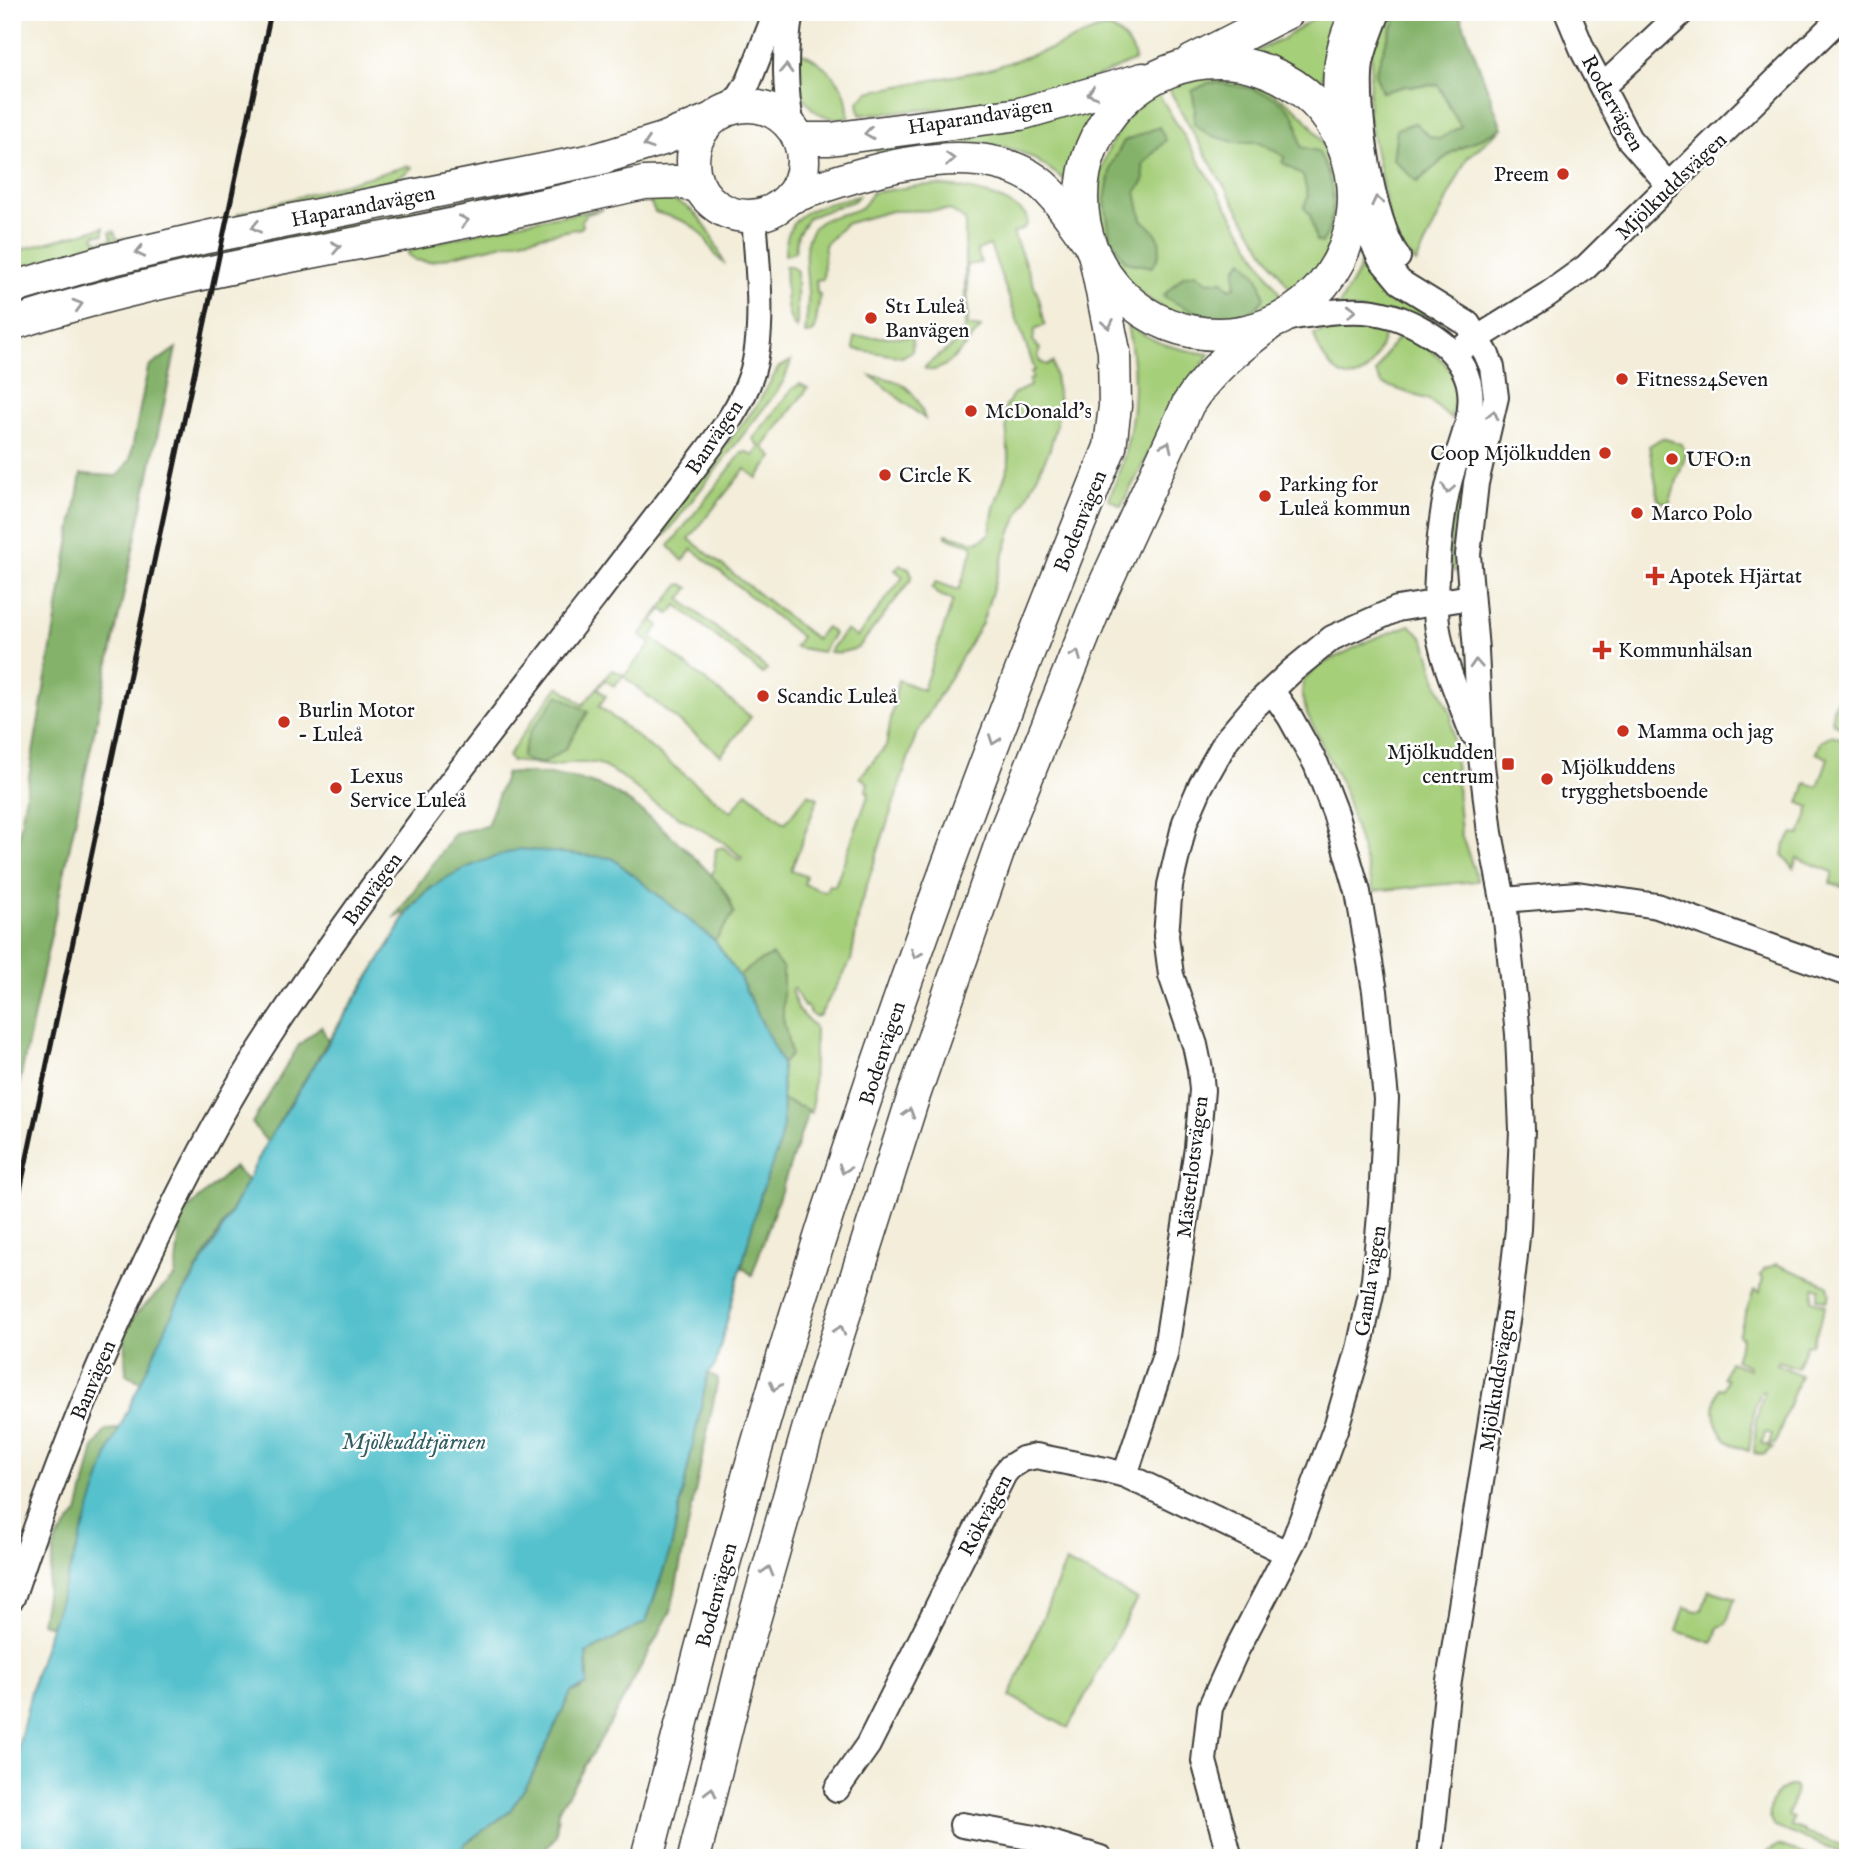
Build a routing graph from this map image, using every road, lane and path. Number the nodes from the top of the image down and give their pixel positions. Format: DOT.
graph roads {
  1 [pos="776,12"];
  2 [pos="791,12"];
  3 [pos="1288,12"];
  4 [pos="1359,12"];
  5 [pos="1378,12"];
  6 [pos="1567,12"];
  7 [pos="1682,12"];
  8 [pos="1846,12"];
  9 [pos="1171,71"];
  10 [pos="1602,86"];
  11 [pos="717,116"];
  12 [pos="795,133"];
  13 [pos="1351,166"];
  14 [pos="699,186"];
  15 [pos="1670,186"];
  16 [pos="789,198"];
  17 [pos="754,216"];
  18 [pos="1093,250"];
  19 [pos="12,288"];
  20 [pos="1434,301"];
  21 [pos="1275,323"];
  22 [pos="12,324"];
  23 [pos="1477,337"];
  24 [pos="1454,355"];
  25 [pos="1471,597"];
  26 [pos="1436,602"];
  27 [pos="1272,691"];
  28 [pos="1481,757"];
  29 [pos="1503,900"];
  30 [pos="1848,974"];
  31 [pos="1125,1475"];
  32 [pos="1287,1553"];
  33 [pos="12,1598"];
  34 [pos="836,1789"];
  35 [pos="962,1825"];
  36 [pos="648,1858"];
  37 [pos="694,1858"];
  38 [pos="1100,1858"];
  39 [pos="1230,1858"];
  40 [pos="1430,1858"];
  1 -- 11 [label="street"];
  12 -- 2 [label="street, one-way"];
  3 -- 9 [label="main road"];
  4 -- 13 [label="main road"];
  20 -- 5 [label="street, one-way"];
  6 -- 10 [label="street, Rodervägen"];
  7 -- 10 [label="street"];
  8 -- 15 [label="street, Mjölkuddsvägen"];
  9 -- 12 [label="main road, Haparandavägen, one-way"];
  9 -- 13 [label="main road"];
  9 -- 18 [label="main road, Bodenvägen"];
  10 -- 15 [label="street, Rodervägen"];
  11 -- 12 [label="main road"];
  11 -- 14 [label="main road"];
  11 -- 19 [label="main road, Haparandavägen, one-way"];
  12 -- 16 [label="main road"];
  13 -- 20 [label="street, Mjölkuddsvägen"];
  13 -- 21 [label="main road, Bodenvägen"];
  14 -- 17 [label="main road"];
  22 -- 14 [label="main road, Haparandavägen, one-way"];
  15 -- 23 [label="street, Mjölkuddsvägen"];
  16 -- 17 [label="main road"];
  16 -- 18 [label="main road, Haparandavägen, one-way"];
  17 -- 33 [label="street, Banvägen"];
  18 -- 21 [label="main road, Haparandavägen"];
  18 -- 36 [label="main road, Bodenvägen, one-way"];
  20 -- 23 [label="street, Mjölkuddsvägen"];
  21 -- 24 [label="street, Mjölkuddsvägen, one-way"];
  37 -- 21 [label="main road, Bodenvägen, one-way"];
  23 -- 24 [label="street, Mjölkuddsvägen"];
  25 -- 23 [label="street, Mjölkuddsvägen, one-way"];
  24 -- 26 [label="street, Mjölkuddsvägen, one-way"];
  25 -- 26 [label="street, Mästerlotsvägen"];
  28 -- 25 [label="street, Mjölkuddsvägen, one-way"];
  26 -- 27 [label="street, Mästerlotsvägen"];
  26 -- 28 [label="street, Mjölkuddsvägen"];
  27 -- 31 [label="street, Mästerlotsvägen"];
  27 -- 32 [label="street, Gamla vägen"];
  28 -- 29 [label="street, Mjölkuddsvägen"];
  29 -- 30 [label="street"];
  29 -- 40 [label="street, Mjölkuddsvägen"];
  31 -- 32 [label="street, Rökvägen"];
  31 -- 34 [label="street, Rökvägen"];
  32 -- 39 [label="street, Gamla vägen"];
  35 -- 38 [label="street"];
}
